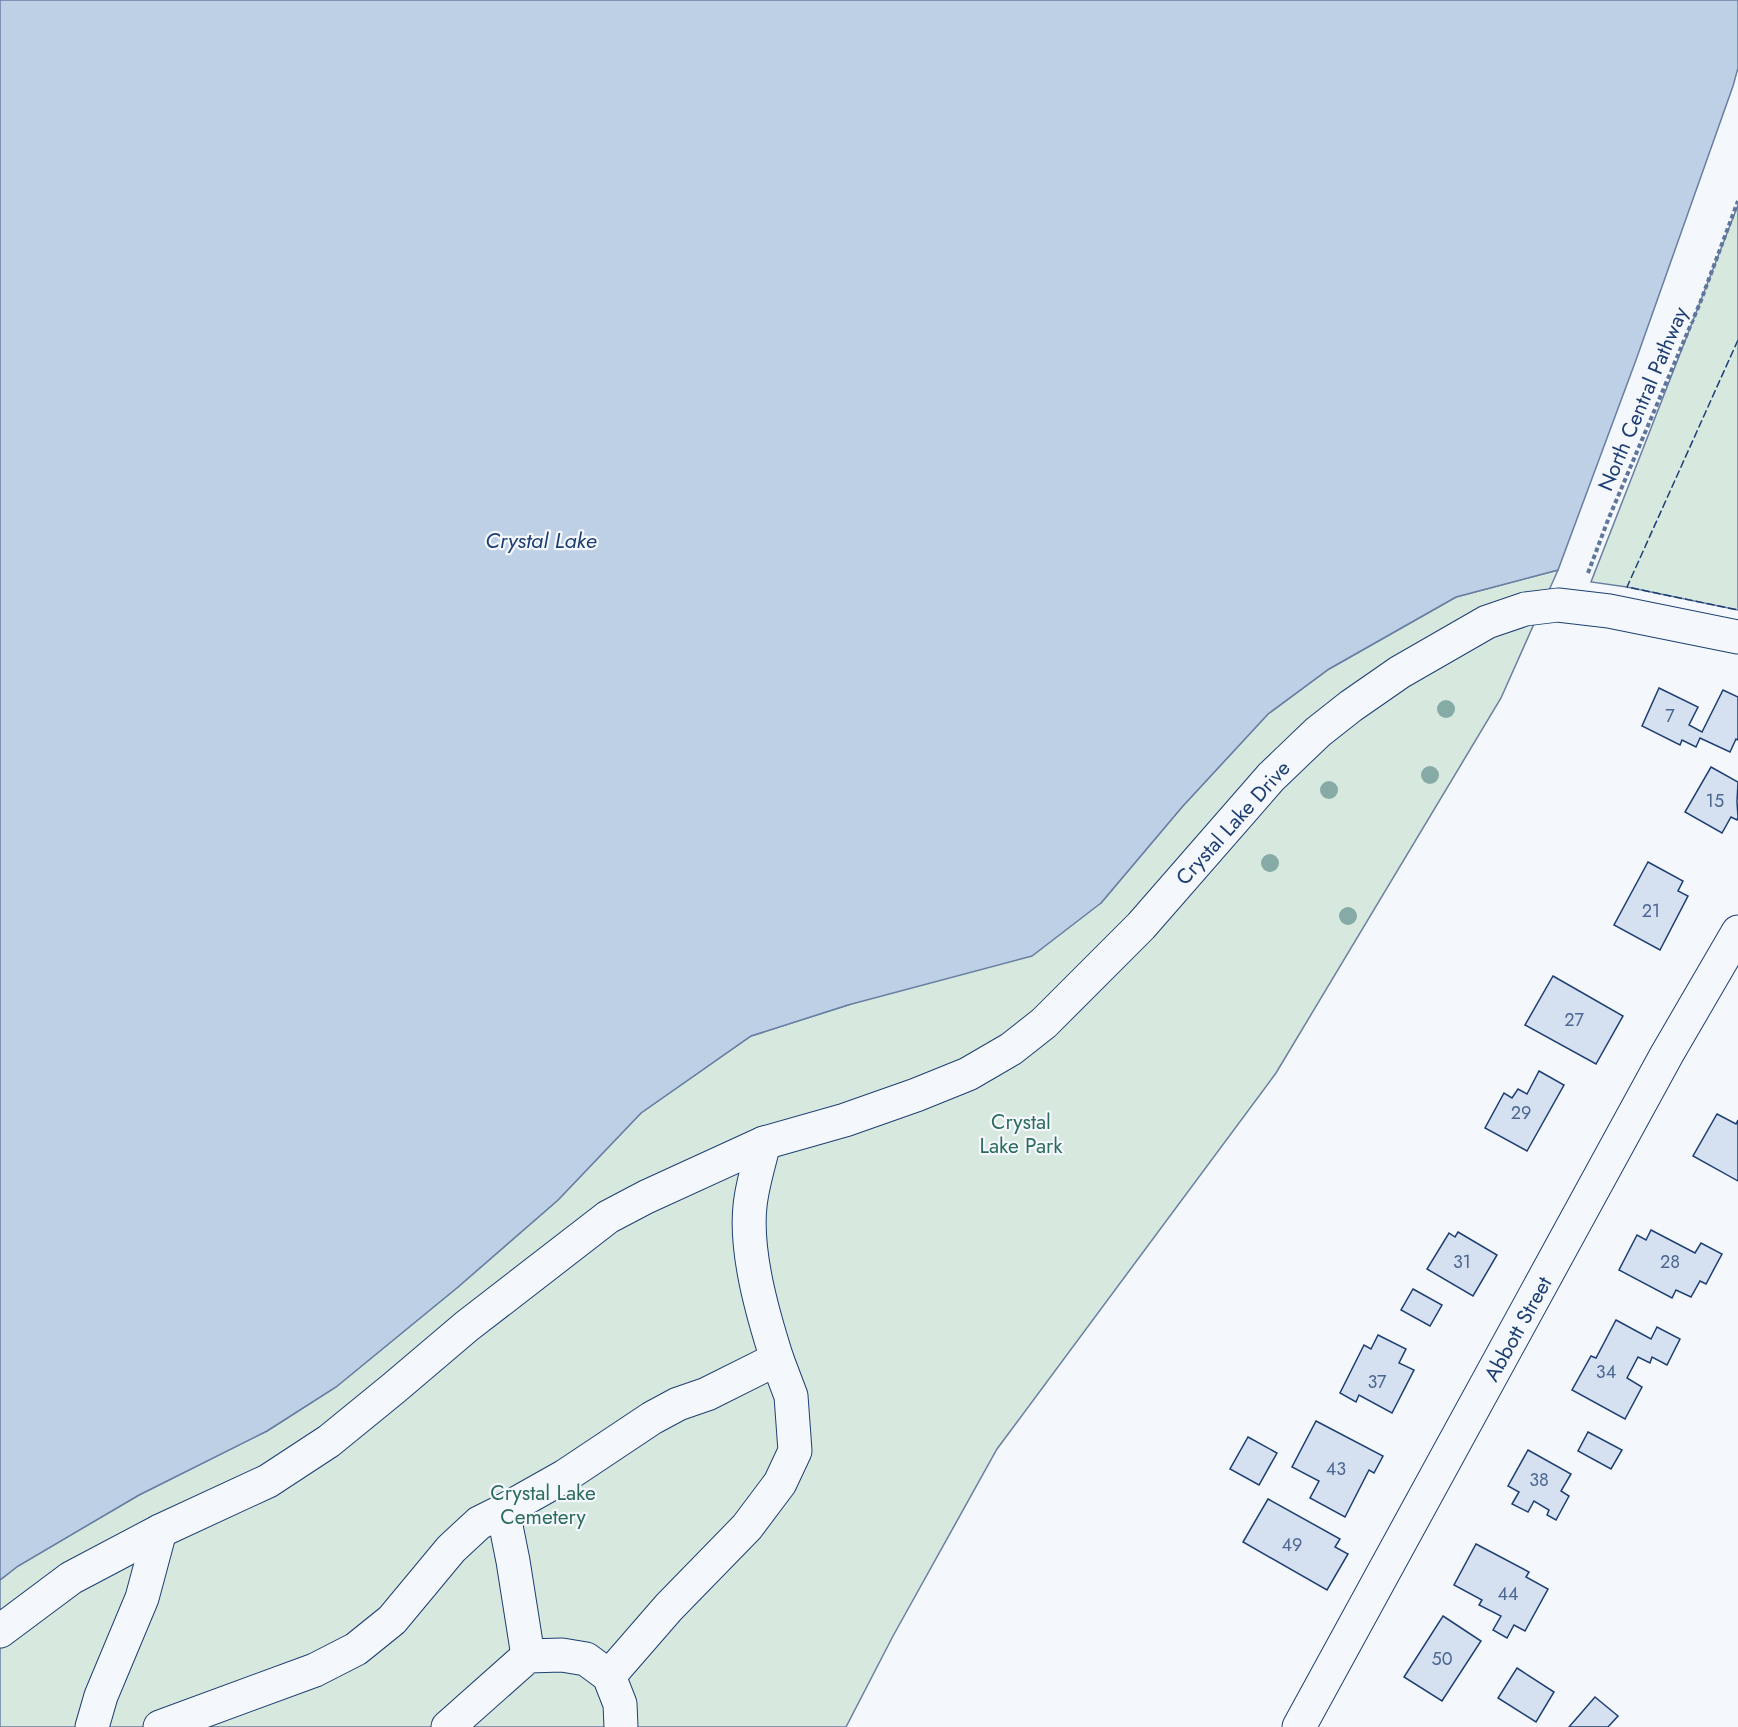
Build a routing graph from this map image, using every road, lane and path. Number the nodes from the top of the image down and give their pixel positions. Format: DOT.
graph roads {
  1 [pos="1738,201"];
  2 [pos="1574,607"];
  3 [pos="1738,637"];
  4 [pos="1738,932"];
  5 [pos="764,1143"];
  6 [pos="777,1359"];
  7 [pos="503,1512"];
  8 [pos="160,1531"];
  9 [pos="0,1631"];
  10 [pos="528,1656"];
  11 [pos="609,1676"];
  12 [pos="92,1727"];
  13 [pos="160,1727"];
  14 [pos="448,1727"];
  15 [pos="621,1727"];
  16 [pos="1299,1727"];
  1 -- 2 [label="path, North Central Pathway"];
  2 -- 3 [label="street, Crystal Lake Drive"];
  2 -- 5 [label="street, Crystal Lake Drive"];
  4 -- 16 [label="street, Abbott Street"];
  5 -- 6 [label="street"];
  5 -- 8 [label="street, Crystal Lake Drive"];
  6 -- 7 [label="street"];
  6 -- 11 [label="street"];
  7 -- 10 [label="street"];
  7 -- 13 [label="street"];
  8 -- 9 [label="street, Crystal Lake Drive"];
  8 -- 12 [label="street"];
  10 -- 11 [label="street"];
  10 -- 14 [label="street"];
  11 -- 15 [label="street"];
}
